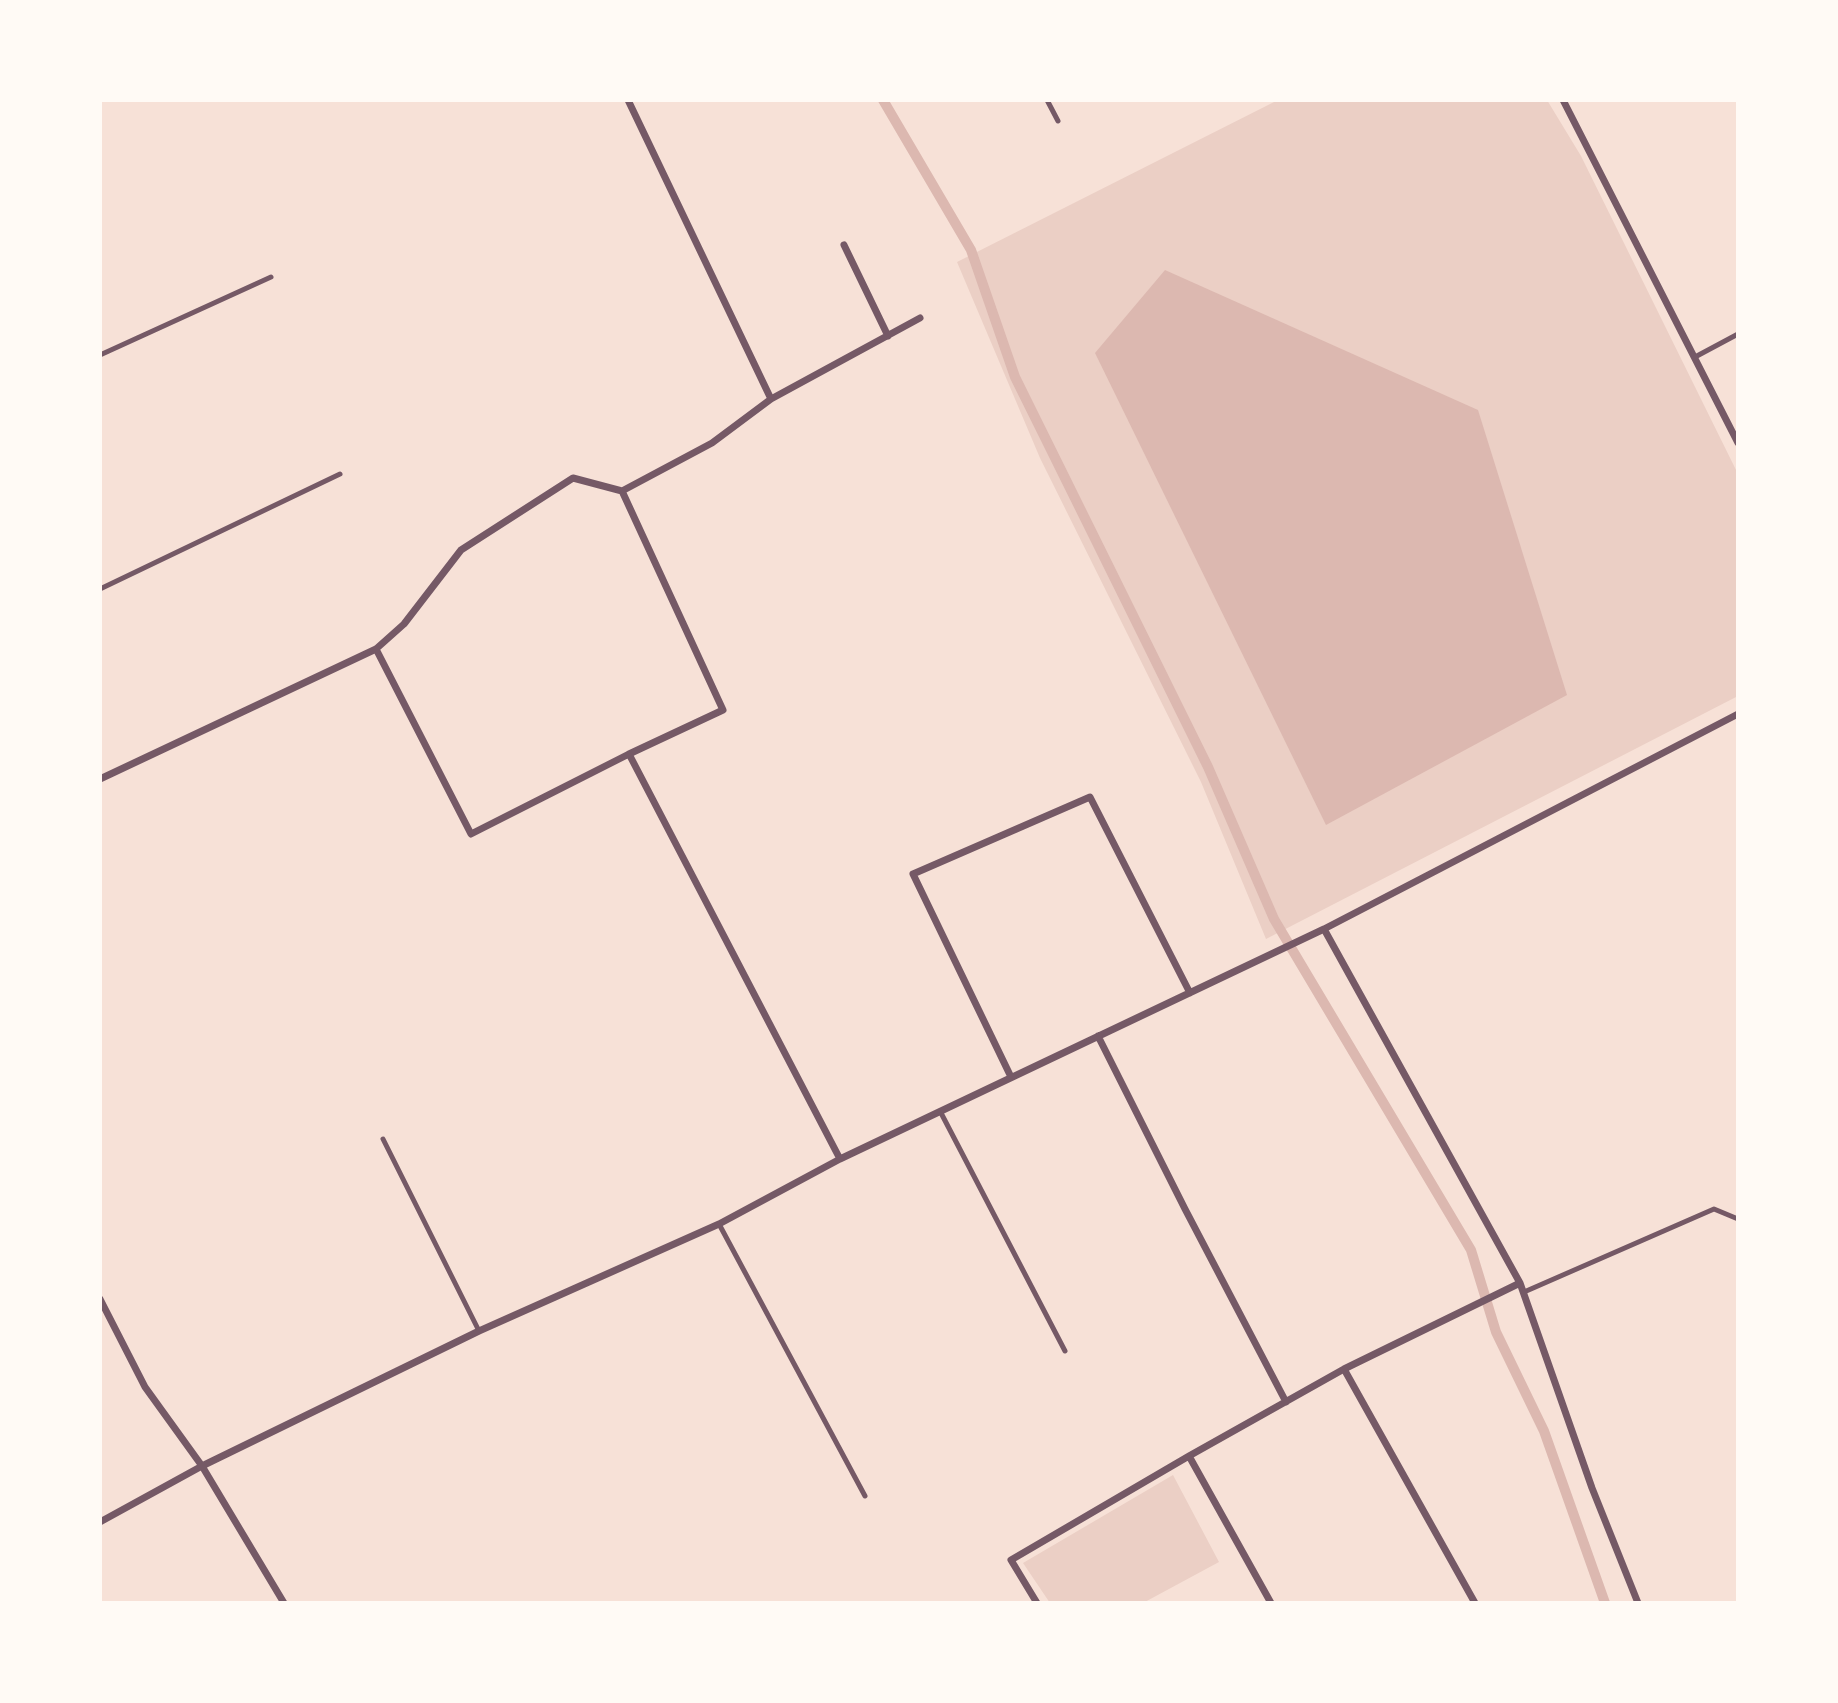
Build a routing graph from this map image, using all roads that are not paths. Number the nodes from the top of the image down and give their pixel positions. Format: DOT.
graph roads {
  1 [pos="628,100"];
  2 [pos="1047,100"];
  3 [pos="1563,100"];
  4 [pos="1058,121"];
  5 [pos="844,245"];
  6 [pos="271,276"];
  7 [pos="920,318"];
  8 [pos="1738,334"];
  9 [pos="888,336"];
  10 [pos="100,355"];
  11 [pos="1695,357"];
  12 [pos="771,399"];
  13 [pos="1738,443"];
  14 [pos="340,474"];
  15 [pos="622,491"];
  16 [pos="100,589"];
  17 [pos="376,649"];
  18 [pos="1738,714"];
  19 [pos="629,754"];
  20 [pos="100,779"];
  21 [pos="1324,929"];
  22 [pos="1190,993"];
  23 [pos="1098,1036"];
  24 [pos="1011,1077"];
  25 [pos="940,1111"];
  26 [pos="383,1139"];
  27 [pos="840,1159"];
  28 [pos="1738,1219"];
  29 [pos="719,1224"];
  30 [pos="1520,1283"];
  31 [pos="1524,1292"];
  32 [pos="100,1299"];
  33 [pos="479,1331"];
  34 [pos="1065,1350"];
  35 [pos="1345,1369"];
  36 [pos="1286,1402"];
  37 [pos="1189,1456"];
  38 [pos="202,1466"];
  39 [pos="865,1496"];
  40 [pos="100,1521"];
  41 [pos="284,1603"];
  42 [pos="1037,1603"];
  43 [pos="1271,1603"];
  44 [pos="1475,1603"];
  45 [pos="1638,1603"];
  1 -- 12 [label="street"];
  2 -- 4 [label="lane"];
  3 -- 11 [label="street"];
  5 -- 9 [label="street"];
  6 -- 10 [label="lane"];
  7 -- 9 [label="street"];
  8 -- 11 [label="lane"];
  9 -- 12 [label="street"];
  11 -- 13 [label="street"];
  12 -- 15 [label="street"];
  14 -- 16 [label="lane"];
  15 -- 17 [label="street"];
  15 -- 19 [label="street"];
  17 -- 19 [label="street"];
  17 -- 20 [label="street"];
  18 -- 21 [label="street"];
  19 -- 27 [label="street"];
  21 -- 22 [label="street"];
  21 -- 30 [label="street"];
  22 -- 23 [label="street"];
  22 -- 24 [label="street"];
  23 -- 24 [label="street"];
  23 -- 36 [label="street"];
  24 -- 25 [label="street"];
  25 -- 27 [label="street"];
  25 -- 34 [label="lane"];
  26 -- 33 [label="lane"];
  27 -- 29 [label="street"];
  28 -- 31 [label="lane"];
  29 -- 33 [label="street"];
  29 -- 39 [label="lane"];
  30 -- 31 [label="street"];
  30 -- 35 [label="street"];
  31 -- 45 [label="street"];
  32 -- 38 [label="street"];
  33 -- 38 [label="street"];
  35 -- 36 [label="street"];
  35 -- 44 [label="street"];
  36 -- 37 [label="street"];
  37 -- 42 [label="street"];
  37 -- 43 [label="street"];
  38 -- 40 [label="street"];
  38 -- 41 [label="street"];
}
